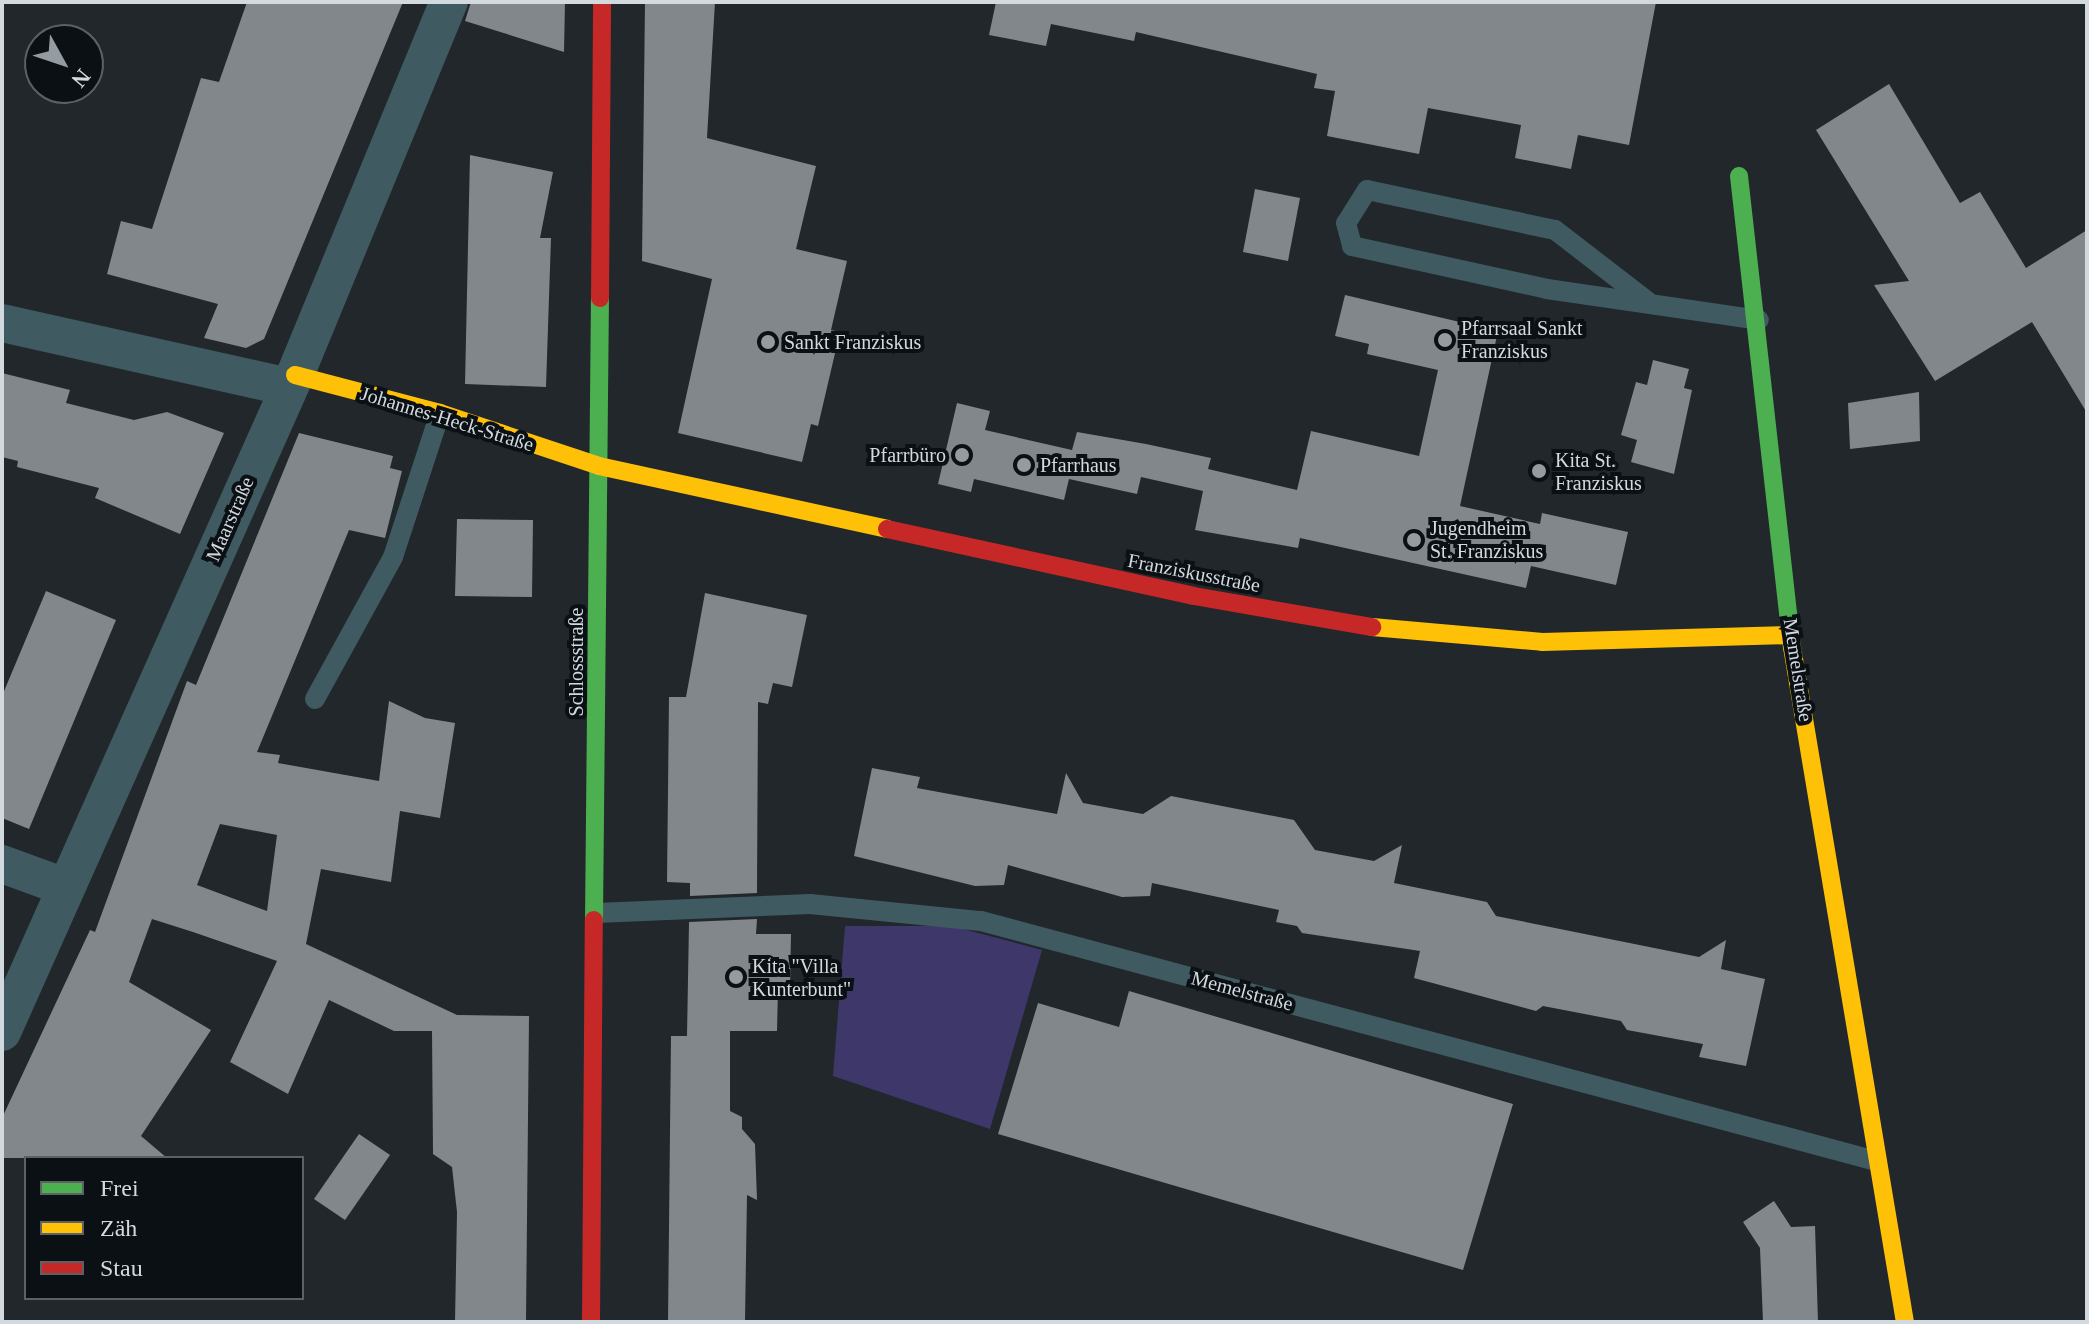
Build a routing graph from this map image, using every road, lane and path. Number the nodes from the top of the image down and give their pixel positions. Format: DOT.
graph roads {
  1 [pos="449,2"];
  2 [pos="602,2"];
  3 [pos="1739,176"];
  4 [pos="1647,301"];
  5 [pos="1759,320"];
  6 [pos="2,323"];
  7 [pos="292,381"];
  8 [pos="440,413"];
  9 [pos="599,466"];
  10 [pos="1790,635"];
  11 [pos="315,699"];
  12 [pos="2,864"];
  13 [pos="65,887"];
  14 [pos="596,913"];
  15 [pos="2,1032"];
  16 [pos="1876,1161"];
  17 [pos="591,1322"];
  18 [pos="1905,1322"];
  1 -- 7 [label="street, Maarstraße"];
  2 -- 9 [label="street, Schlossstraße"];
  3 -- 5 [label="street, Memelstraße"];
  4 -- 4 [label="lane"];
  4 -- 5 [label="lane"];
  5 -- 10 [label="street, Memelstraße"];
  6 -- 7 [label="street, Johannes-Heck-Straße"];
  7 -- 8 [label="street, Johannes-Heck-Straße"];
  7 -- 13 [label="street, Maarstraße"];
  8 -- 9 [label="street, Johannes-Heck-Straße"];
  8 -- 11 [label="lane"];
  9 -- 10 [label="street, Franziskusstraße"];
  9 -- 14 [label="street, Schlossstraße"];
  10 -- 16 [label="street, Memelstraße"];
  12 -- 13 [label="street"];
  13 -- 15 [label="street, Maarstraße"];
  14 -- 16 [label="lane, Memelstraße"];
  14 -- 17 [label="street, Schlossstraße"];
  16 -- 18 [label="street, Memelstraße"];
}
